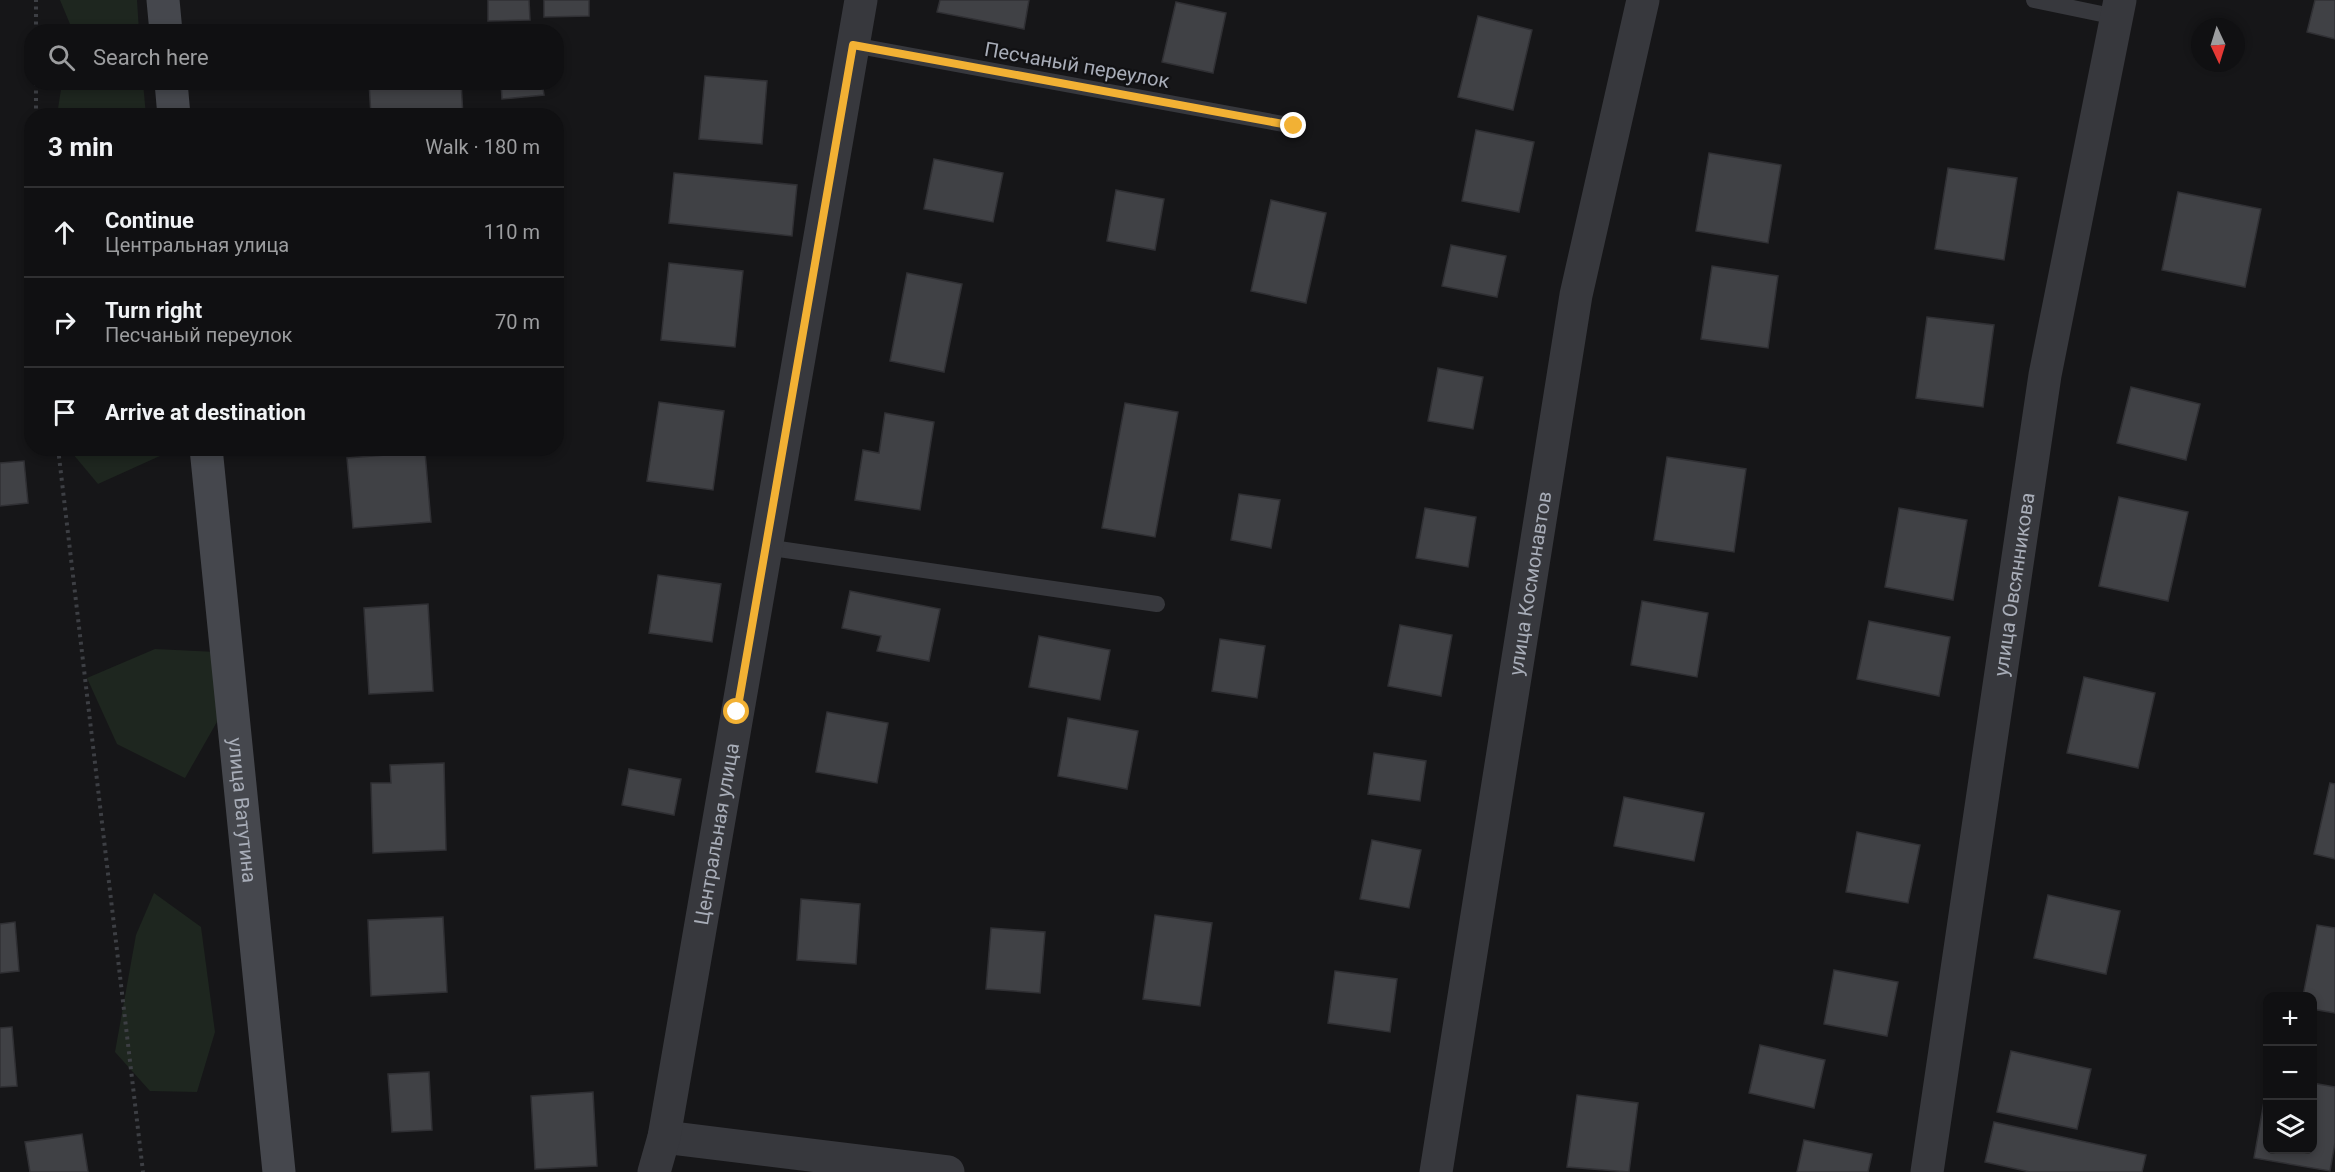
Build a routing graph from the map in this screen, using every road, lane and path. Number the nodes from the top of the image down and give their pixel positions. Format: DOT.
graph roads {
  1 [pos="36,0"];
  2 [pos="163,0"];
  3 [pos="861,0"];
  4 [pos="1643,0"];
  5 [pos="2034,0"];
  6 [pos="2118,8"];
  7 [pos="36,24"];
  8 [pos="165,24"];
  9 [pos="853,45"];
  10 [pos="36,90"];
  11 [pos="172,90"];
  12 [pos="36,108"];
  13 [pos="173,108"];
  14 [pos="1294,126"];
  15 [pos="59,456"];
  16 [pos="207,456"];
  17 [pos="765,547"];
  18 [pos="1157,604"];
  19 [pos="664,1137"];
  20 [pos="143,1172"];
  21 [pos="279,1172"];
  22 [pos="654,1172"];
  23 [pos="948,1172"];
  24 [pos="1436,1172"];
  25 [pos="1928,1172"];
  1 -- 7 [label="path"];
  2 -- 8 [label="main road"];
  3 -- 9 [label="street, Центральная улица"];
  4 -- 24 [label="street, улица Космонавтов"];
  5 -- 6 [label="lane"];
  6 -- 25 [label="street, улица Овсянникова"];
  9 -- 14 [label="lane, Песчаный переулок"];
  9 -- 17 [label="street, Центральная улица"];
  10 -- 12 [label="path"];
  11 -- 13 [label="main road"];
  15 -- 20 [label="path"];
  16 -- 21 [label="main road, улица Ватутина"];
  17 -- 18 [label="lane"];
  17 -- 19 [label="street, Центральная улица"];
  19 -- 22 [label="street, Центральная улица"];
  19 -- 23 [label="street"];
}
